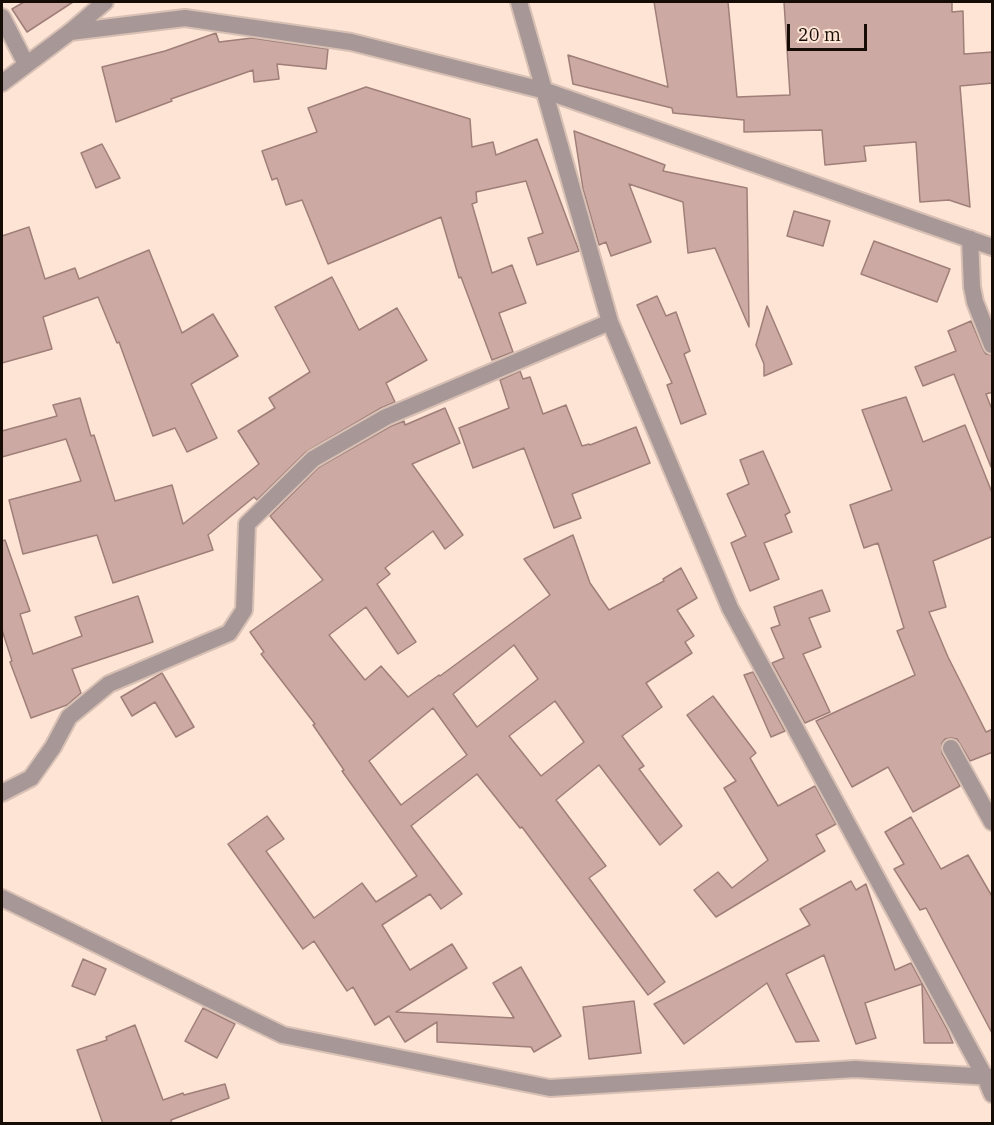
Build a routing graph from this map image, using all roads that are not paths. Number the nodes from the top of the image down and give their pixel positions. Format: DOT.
graph roads {
  1 [pos="105,2"];
  2 [pos="519,2"];
  3 [pos="2,17"];
  4 [pos="70,32"];
  5 [pos="26,64"];
  6 [pos="2,83"];
  7 [pos="546,91"];
  8 [pos="970,239"];
  9 [pos="993,247"];
  10 [pos="610,322"];
  11 [pos="993,345"];
  12 [pos="951,748"];
  13 [pos="2,793"];
  14 [pos="993,822"];
  15 [pos="2,898"];
  16 [pos="989,1077"];
  17 [pos="993,1094"];
  1 -- 4 [label="street"];
  2 -- 7 [label="street"];
  3 -- 5 [label="street"];
  4 -- 5 [label="street"];
  4 -- 7 [label="street"];
  5 -- 6 [label="street"];
  7 -- 8 [label="street"];
  7 -- 10 [label="street"];
  8 -- 9 [label="street"];
  8 -- 11 [label="street"];
  10 -- 13 [label="street"];
  10 -- 16 [label="street"];
  12 -- 14 [label="street"];
  15 -- 16 [label="street"];
  16 -- 17 [label="street"];
}
